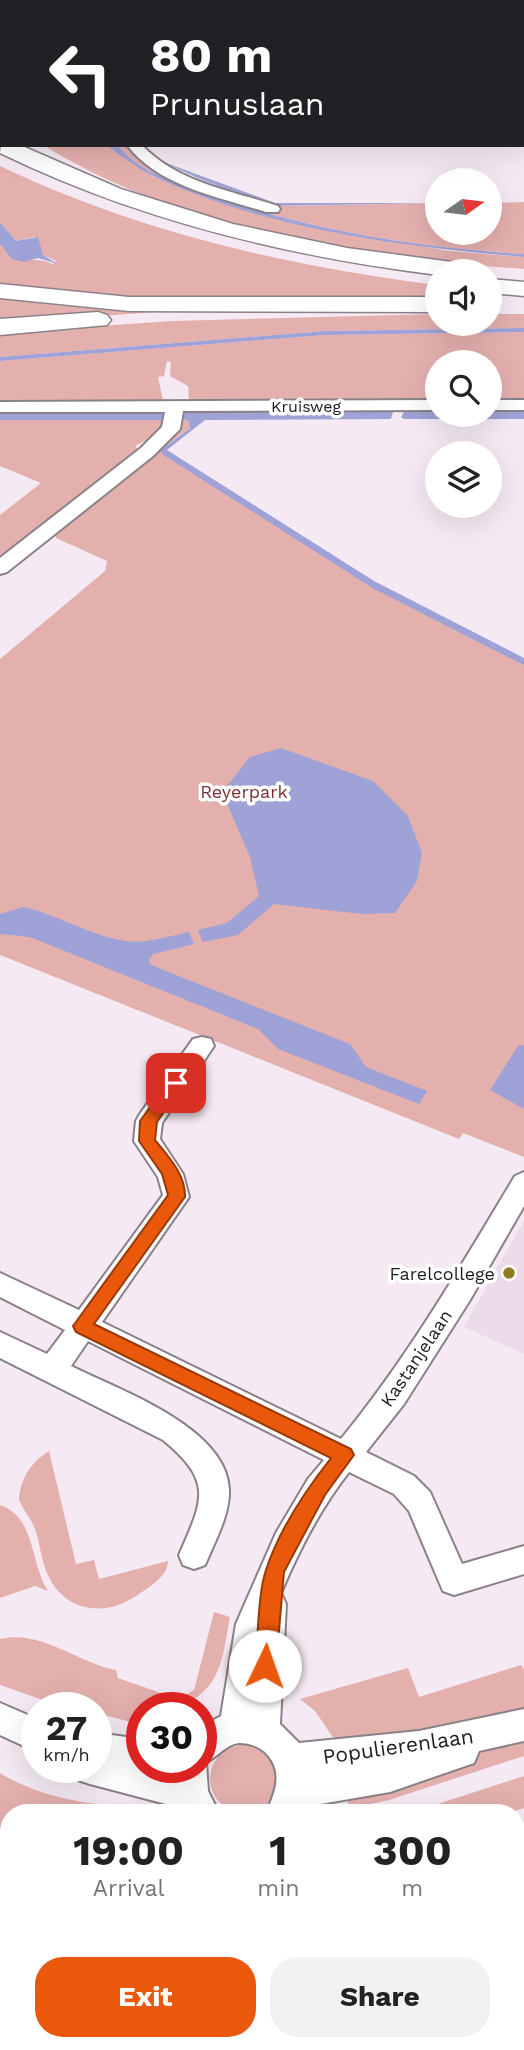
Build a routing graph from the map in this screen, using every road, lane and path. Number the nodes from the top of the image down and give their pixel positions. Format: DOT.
graph roads {
  1 [pos="5,147"];
  2 [pos="32,147"];
  3 [pos="136,147"];
  4 [pos="0,160"];
  5 [pos="272,209"];
  6 [pos="202,222"];
  7 [pos="425,265"];
  8 [pos="502,274"];
  9 [pos="524,275"];
  10 [pos="425,279"];
  11 [pos="502,287"];
  12 [pos="524,289"];
  13 [pos="0,291"];
  14 [pos="425,304"];
  15 [pos="502,304"];
  16 [pos="524,304"];
  17 [pos="333,305"];
  18 [pos="0,327"];
  19 [pos="425,405"];
  20 [pos="502,405"];
  21 [pos="524,405"];
  22 [pos="0,407"];
  23 [pos="175,412"];
  24 [pos="0,568"];
  25 [pos="202,1046"];
  26 [pos="524,1183"];
  27 [pos="0,1284"];
  28 [pos="82,1326"];
  29 [pos="0,1344"];
  30 [pos="51,1370"];
  31 [pos="344,1455"];
  32 [pos="194,1555"];
  33 [pos="524,1560"];
  34 [pos="0,1719"];
  35 [pos="515,1728"];
  36 [pos="21,1729"];
  37 [pos="249,1729"];
  38 [pos="217,1735"];
  39 [pos="0,1736"];
  40 [pos="21,1747"];
  41 [pos="291,1760"];
  42 [pos="112,1773"];
  43 [pos="196,1792"];
  44 [pos="289,1803"];
  1 -- 6 [label="highway"];
  2 -- 6 [label="highway"];
  3 -- 5 [label="street"];
  4 -- 10 [label="highway"];
  6 -- 7 [label="highway"];
  8 -- 9 [label="highway"];
  11 -- 12 [label="highway"];
  13 -- 17 [label="highway"];
  14 -- 17 [label="highway"];
  15 -- 16 [label="highway"];
  17 -- 18 [label="highway"];
  19 -- 23 [label="street, Kruisweg"];
  20 -- 21 [label="street"];
  22 -- 23 [label="street, Kruisweg"];
  23 -- 24 [label="street"];
  25 -- 28 [label="street"];
  26 -- 31 [label="street, Kastanjelaan"];
  27 -- 28 [label="street"];
  28 -- 30 [label="street"];
  28 -- 31 [label="street"];
  29 -- 30 [label="street"];
  30 -- 32 [label="street"];
  31 -- 33 [label="street"];
  31 -- 37 [label="street, Kastanjelaan"];
  34 -- 36 [label="street"];
  35 -- 41 [label="street, Populierenlaan"];
  35 -- 44 [label="street, Populierenlaan"];
  37 -- 38 [label="street"];
  37 -- 41 [label="street"];
  39 -- 40 [label="street"];
  41 -- 44 [label="street"];
  42 -- 43 [label="street"];
}
